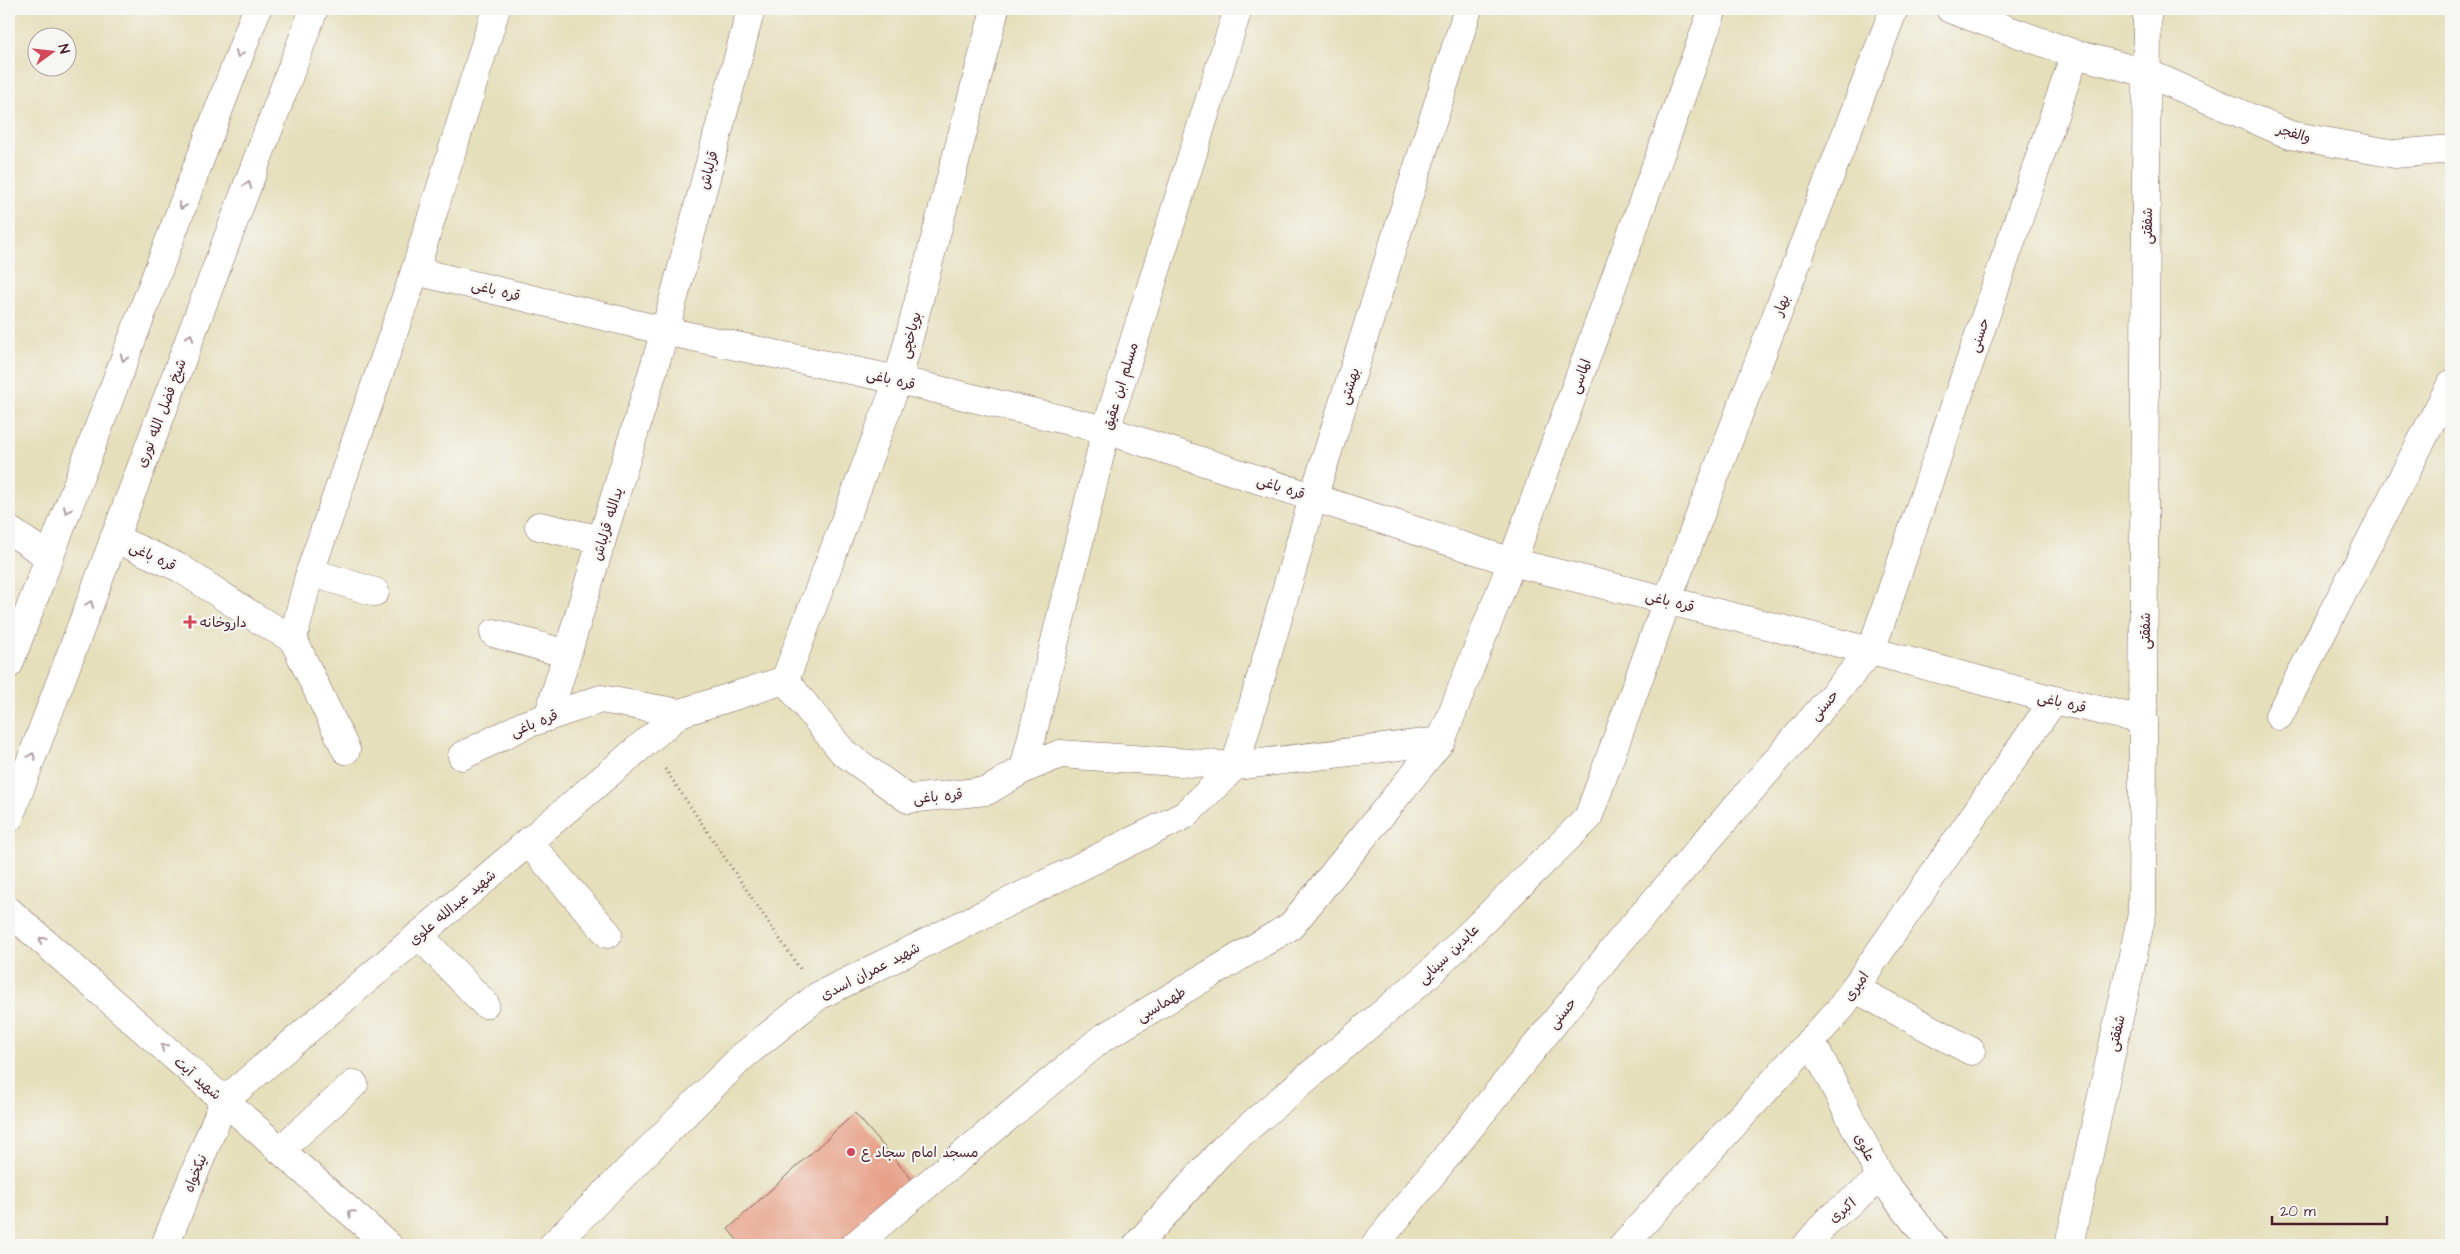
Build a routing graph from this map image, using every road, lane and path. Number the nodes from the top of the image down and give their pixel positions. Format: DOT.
graph roads {
  1 [pos="256,9"];
  2 [pos="314,9"];
  3 [pos="496,9"];
  4 [pos="751,9"];
  5 [pos="994,9"];
  6 [pos="1238,9"];
  7 [pos="1468,9"];
  8 [pos="1713,9"];
  9 [pos="1894,9"];
  10 [pos="1950,9"];
  11 [pos="2147,9"];
  12 [pos="2075,54"];
  13 [pos="2147,72"];
  14 [pos="2451,149"];
  15 [pos="414,271"];
  16 [pos="665,331"];
  17 [pos="898,380"];
  18 [pos="2451,384"];
  19 [pos="1106,430"];
  20 [pos="1313,498"];
  21 [pos="539,526"];
  22 [pos="9,530"];
  23 [pos="114,538"];
  24 [pos="602,540"];
  25 [pos="49,557"];
  26 [pos="1512,562"];
  27 [pos="310,572"];
  28 [pos="375,592"];
  29 [pos="1667,601"];
  30 [pos="494,633"];
  31 [pos="293,639"];
  32 [pos="1871,651"];
  33 [pos="567,654"];
  34 [pos="9,664"];
  35 [pos="784,680"];
  36 [pos="2054,700"];
  37 [pos="680,713"];
  38 [pos="548,716"];
  39 [pos="2279,716"];
  40 [pos="2144,720"];
  41 [pos="1441,741"];
  42 [pos="647,742"];
  43 [pos="346,750"];
  44 [pos="462,756"];
  45 [pos="1235,766"];
  46 [pos="1024,769"];
  47 [pos="9,818"];
  48 [pos="528,842"];
  49 [pos="9,910"];
  50 [pos="608,934"];
  51 [pos="419,935"];
  52 [pos="1854,988"];
  53 [pos="818,996"];
  54 [pos="485,1004"];
  55 [pos="1811,1040"];
  56 [pos="1971,1051"];
  57 [pos="354,1084"];
  58 [pos="224,1101"];
  59 [pos="280,1150"];
  60 [pos="1881,1178"];
  61 [pos="166,1245"];
  62 [pos="388,1245"];
  63 [pos="554,1245"];
  64 [pos="855,1245"];
  65 [pos="1137,1245"];
  66 [pos="1375,1245"];
  67 [pos="1624,1245"];
  68 [pos="1806,1245"];
  69 [pos="1933,1245"];
  70 [pos="2068,1245"];
  1 -- 25 [label="street, one-way"];
  23 -- 2 [label="street, شیخ فضل الله نوری, one-way"];
  3 -- 15 [label="street"];
  4 -- 16 [label="street, قزلباش"];
  5 -- 17 [label="street, بویاخچی"];
  6 -- 19 [label="street, مسلم ابن عقیق"];
  7 -- 20 [label="street, بهشتی"];
  8 -- 26 [label="street, الماسی"];
  9 -- 29 [label="street, بهار"];
  10 -- 12 [label="street, والفجر"];
  11 -- 13 [label="street, شفقتی"];
  12 -- 13 [label="street, والفجر"];
  12 -- 32 [label="street, حسنی"];
  13 -- 14 [label="street, والفجر"];
  13 -- 40 [label="street, شفقتی"];
  15 -- 16 [label="street, قره باغی"];
  15 -- 27 [label="street"];
  16 -- 17 [label="street, قره باغی"];
  16 -- 24 [label="street, یدالله قزلباش"];
  17 -- 19 [label="street, قره باغی"];
  17 -- 35 [label="street, بویاخچی"];
  18 -- 39 [label="street"];
  19 -- 20 [label="street, قره باغی"];
  19 -- 46 [label="street, مسلم ابن عقیق"];
  20 -- 26 [label="street, قره باغی"];
  20 -- 45 [label="street, بهشتی"];
  21 -- 24 [label="street"];
  22 -- 25 [label="street"];
  23 -- 31 [label="street, قره باغی"];
  47 -- 23 [label="street, شیخ فضل الله نوری, one-way"];
  24 -- 33 [label="street, یدالله قزلباش"];
  25 -- 34 [label="street"];
  26 -- 29 [label="street, قره باغی"];
  26 -- 41 [label="street, الماسی"];
  27 -- 28 [label="street"];
  27 -- 31 [label="street"];
  29 -- 32 [label="street, قره باغی"];
  29 -- 65 [label="street, عابدین سینایی"];
  30 -- 33 [label="street"];
  31 -- 43 [label="street"];
  32 -- 36 [label="street, قره باغی"];
  32 -- 66 [label="street, حسنی"];
  33 -- 38 [label="street, یدالله قزلباش"];
  35 -- 37 [label="street, قره باغی"];
  35 -- 46 [label="street, قره باغی"];
  36 -- 40 [label="street, قره باغی"];
  36 -- 52 [label="street, امیری"];
  37 -- 38 [label="street, قره باغی"];
  37 -- 42 [label="street, شهید عبدالله علوی"];
  38 -- 44 [label="street, قره باغی"];
  40 -- 70 [label="street, شفقتی"];
  41 -- 45 [label="street, قره باغی"];
  41 -- 64 [label="street, طهماسبی"];
  42 -- 48 [label="street, شهید عبدالله علوی"];
  42 -- 53 [label="path"];
  45 -- 46 [label="street, قره باغی"];
  45 -- 53 [label="street, شهید عمران اسدی"];
  48 -- 50 [label="street"];
  48 -- 51 [label="street, شهید عبدالله علوی"];
  58 -- 49 [label="street, شهید آیت, one-way"];
  51 -- 54 [label="street"];
  51 -- 58 [label="street, شهید عبدالله علوی"];
  52 -- 55 [label="street, امیری"];
  52 -- 56 [label="street"];
  53 -- 63 [label="street, شهید عمران اسدی"];
  55 -- 60 [label="street, علوی"];
  55 -- 67 [label="street, امیری"];
  57 -- 59 [label="street"];
  58 -- 59 [label="street, شهید آیت"];
  58 -- 61 [label="street, نیکخواه"];
  62 -- 59 [label="street, شهید آیت, one-way"];
  60 -- 68 [label="street, اکبری"];
  60 -- 69 [label="street, علوی"];
}
